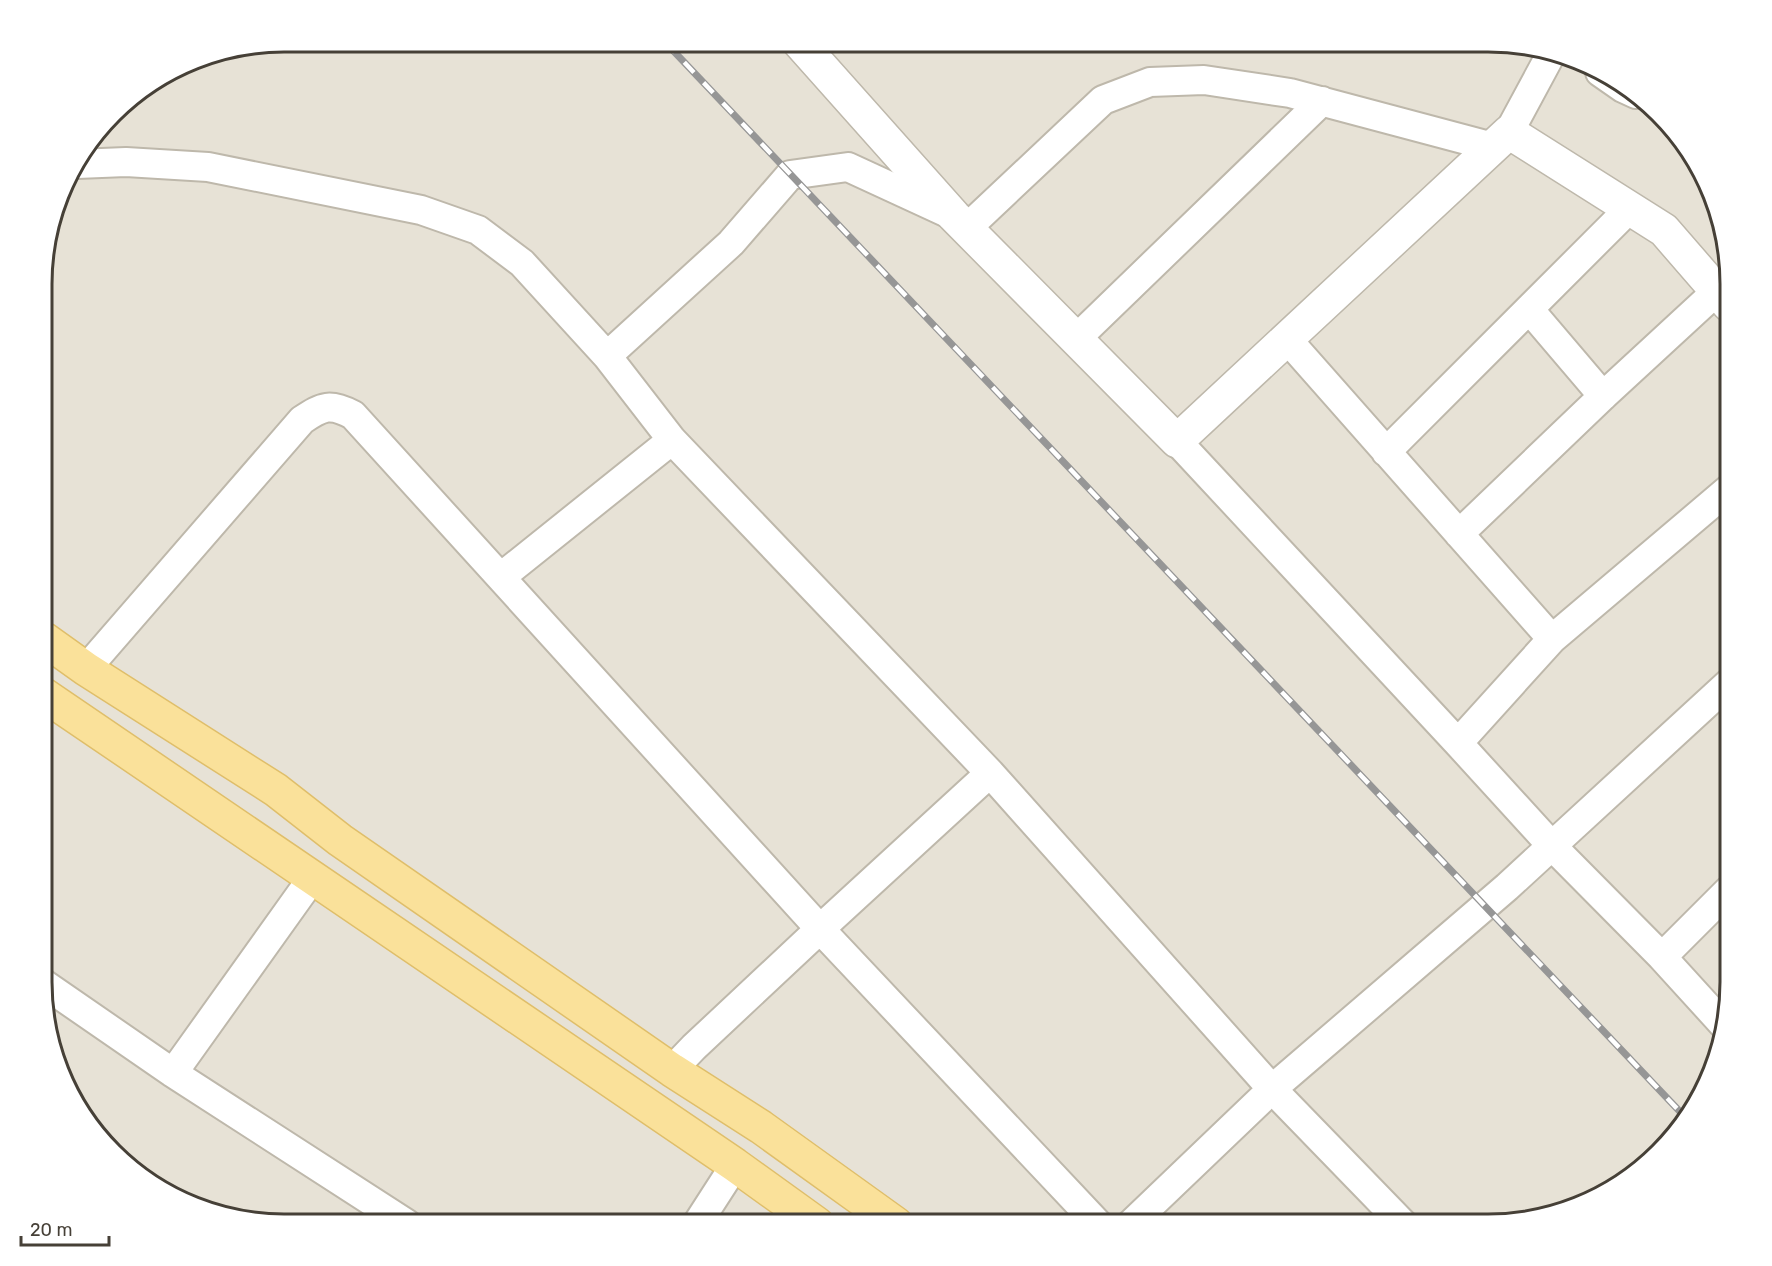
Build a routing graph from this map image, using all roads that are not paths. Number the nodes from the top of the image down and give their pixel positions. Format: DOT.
graph roads {
  1 [pos="808,52"];
  2 [pos="1548,60"];
  3 [pos="1322,101"];
  4 [pos="1506,134"];
  5 [pos="87,164"];
  6 [pos="1630,208"];
  7 [pos="960,222"];
  8 [pos="1720,293"];
  9 [pos="1720,301"];
  10 [pos="1530,309"];
  11 [pos="1076,339"];
  12 [pos="1287,339"];
  13 [pos="607,356"];
  14 [pos="1603,396"];
  15 [pos="672,440"];
  16 [pos="1177,441"];
  17 [pos="1386,452"];
  18 [pos="1720,497"];
  19 [pos="1459,534"];
  20 [pos="501,577"];
  21 [pos="1552,639"];
  22 [pos="52,645"];
  23 [pos="86,669"];
  24 [pos="1720,692"];
  25 [pos="52,700"];
  26 [pos="1458,742"];
  27 [pos="990,773"];
  28 [pos="1552,846"];
  29 [pos="313,877"];
  30 [pos="1720,900"];
  31 [pos="820,929"];
  32 [pos="1662,957"];
  33 [pos="53,990"];
  34 [pos="1717,1017"];
  35 [pos="672,1070"];
  36 [pos="173,1073"];
  37 [pos="1272,1089"];
  38 [pos="735,1165"];
  39 [pos="384,1214"];
  40 [pos="703,1214"];
  41 [pos="803,1214"];
  42 [pos="882,1214"];
  43 [pos="1089,1214"];
  44 [pos="1141,1214"];
  45 [pos="1392,1214"];
  1 -- 7 [label="street"];
  2 -- 4 [label="street"];
  3 -- 4 [label="street"];
  3 -- 7 [label="street"];
  3 -- 11 [label="street"];
  4 -- 6 [label="street"];
  4 -- 12 [label="street"];
  5 -- 13 [label="street"];
  6 -- 8 [label="street"];
  6 -- 10 [label="street"];
  7 -- 11 [label="street"];
  7 -- 13 [label="street"];
  9 -- 14 [label="street"];
  10 -- 14 [label="street"];
  10 -- 17 [label="street"];
  11 -- 16 [label="street"];
  12 -- 16 [label="street"];
  12 -- 17 [label="street"];
  13 -- 15 [label="street"];
  14 -- 19 [label="street"];
  15 -- 20 [label="street"];
  15 -- 27 [label="street"];
  16 -- 26 [label="street"];
  17 -- 19 [label="street"];
  18 -- 21 [label="street"];
  19 -- 21 [label="street"];
  20 -- 23 [label="street"];
  20 -- 31 [label="street"];
  21 -- 26 [label="street"];
  22 -- 23 [label="main road"];
  23 -- 35 [label="main road"];
  24 -- 28 [label="street"];
  25 -- 29 [label="main road"];
  26 -- 28 [label="street"];
  27 -- 31 [label="street"];
  27 -- 37 [label="street"];
  28 -- 32 [label="street"];
  28 -- 37 [label="street"];
  29 -- 36 [label="street"];
  29 -- 38 [label="main road"];
  30 -- 32 [label="street"];
  31 -- 35 [label="street"];
  31 -- 43 [label="street"];
  32 -- 34 [label="street"];
  33 -- 36 [label="street"];
  35 -- 42 [label="main road"];
  36 -- 39 [label="street"];
  37 -- 44 [label="street"];
  37 -- 45 [label="street"];
  38 -- 40 [label="street"];
  38 -- 41 [label="main road"];
}
